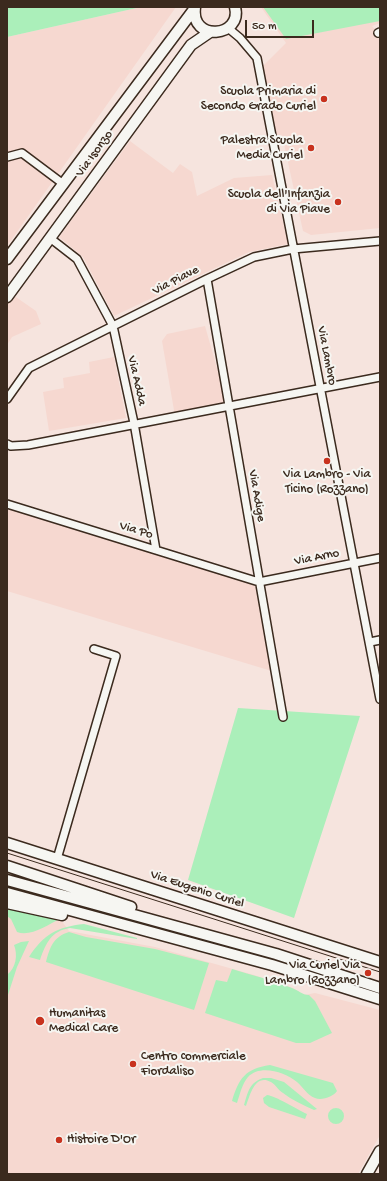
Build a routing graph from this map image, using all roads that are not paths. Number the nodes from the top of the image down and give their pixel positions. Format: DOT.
graph roads {
  1 [pos="195,7"];
  2 [pos="234,7"];
  3 [pos="228,28"];
  4 [pos="210,32"];
  5 [pos="7,157"];
  6 [pos="62,183"];
  7 [pos="50,238"];
  8 [pos="380,241"];
  9 [pos="293,249"];
  10 [pos="7,259"];
  11 [pos="207,279"];
  12 [pos="7,297"];
  13 [pos="113,326"];
  14 [pos="380,377"];
  15 [pos="320,388"];
  16 [pos="7,399"];
  17 [pos="228,407"];
  18 [pos="134,423"];
  19 [pos="7,444"];
  20 [pos="7,504"];
  21 [pos="156,550"];
  22 [pos="380,558"];
  23 [pos="355,563"];
  24 [pos="259,582"];
  25 [pos="380,640"];
  26 [pos="370,642"];
  27 [pos="94,649"];
  28 [pos="380,699"];
  29 [pos="283,717"];
  30 [pos="7,843"];
  31 [pos="57,859"];
  32 [pos="7,866"];
  33 [pos="7,880"];
  34 [pos="7,894"];
  35 [pos="7,903"];
  36 [pos="88,922"];
  37 [pos="193,930"];
  38 [pos="380,962"];
  39 [pos="380,988"];
  40 [pos="380,998"];
  41 [pos="380,1152"];
  42 [pos="367,1174"];
  1 -- 4 [label="main road"];
  1 -- 6 [label="main road, Via Isonzo"];
  2 -- 3 [label="main road"];
  3 -- 4 [label="main road"];
  3 -- 9 [label="street, Via Lambro"];
  4 -- 7 [label="main road, Via Isonzo"];
  5 -- 6 [label="street"];
  6 -- 10 [label="main road, Via Isonzo"];
  7 -- 12 [label="main road, Via Isonzo"];
  7 -- 13 [label="street, Via Adda"];
  8 -- 9 [label="street, Via Piave"];
  9 -- 11 [label="street, Via Piave"];
  9 -- 15 [label="street, Via Lambro"];
  11 -- 13 [label="street, Via Piave"];
  11 -- 17 [label="street, Via Adige"];
  13 -- 16 [label="street, Via Piave"];
  13 -- 18 [label="street, Via Adda"];
  14 -- 15 [label="street"];
  15 -- 17 [label="street"];
  15 -- 23 [label="street, Via Lambro"];
  17 -- 18 [label="street"];
  17 -- 24 [label="street, Via Adige"];
  18 -- 19 [label="street"];
  18 -- 21 [label="street, Via Adda"];
  20 -- 21 [label="street, Via Po"];
  21 -- 24 [label="street, Via Po"];
  22 -- 23 [label="street, Via Arno"];
  23 -- 24 [label="street, Via Arno"];
  23 -- 26 [label="street, Via Lambro"];
  24 -- 29 [label="street, Via Adige"];
  25 -- 26 [label="street"];
  26 -- 28 [label="street, Via Lambro"];
  27 -- 31 [label="street"];
  30 -- 31 [label="main road, Via Eugenio Curiel"];
  31 -- 38 [label="main road, Via Eugenio Curiel"];
  32 -- 37 [label="main road"];
  33 -- 37 [label="main road"];
  34 -- 40 [label="main road"];
  35 -- 36 [label="main road"];
  37 -- 39 [label="main road"];
  41 -- 42 [label="main road"];
}
